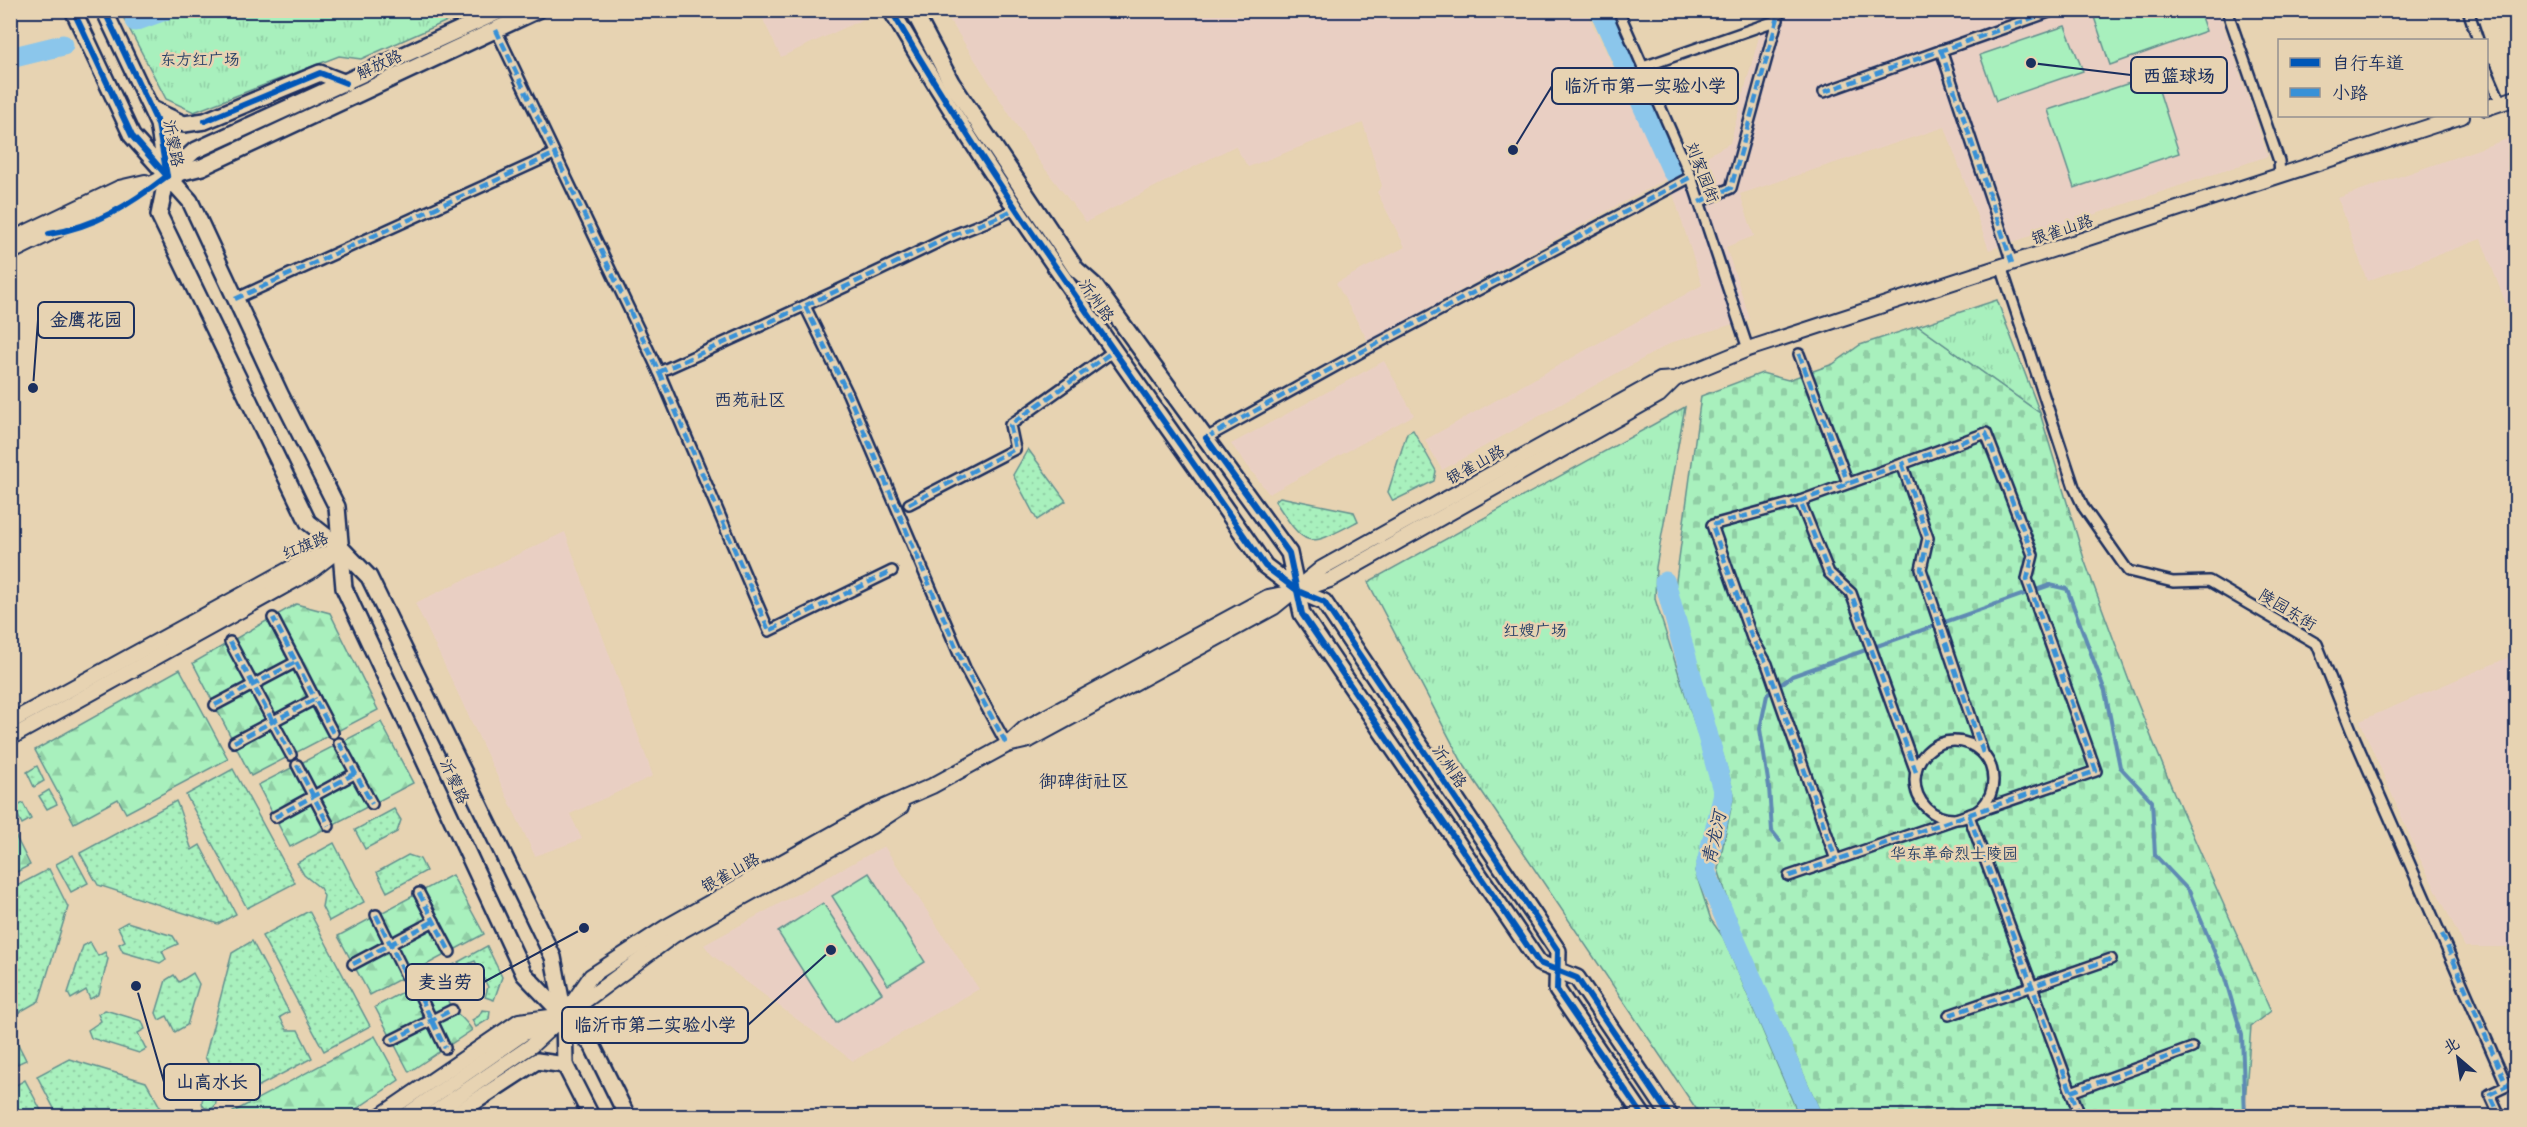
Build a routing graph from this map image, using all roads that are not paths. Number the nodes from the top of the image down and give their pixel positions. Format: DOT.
graph roads {
  1 [pos="502,10"];
  2 [pos="538,10"];
  3 [pos="891,10"];
  4 [pos="912,10"];
  5 [pos="1618,10"];
  6 [pos="2055,10"];
  7 [pos="2227,10"];
  8 [pos="2468,10"];
  9 [pos="106,14"];
  10 [pos="1779,15"];
  11 [pos="76,18"];
  12 [pos="496,30"];
  13 [pos="2478,39"];
  14 [pos="1941,50"];
  15 [pos="1643,67"];
  16 [pos="2488,70"];
  17 [pos="346,83"];
  18 [pos="1824,92"];
  19 [pos="2517,98"];
  20 [pos="2501,103"];
  21 [pos="2488,108"];
  22 [pos="152,109"];
  23 [pos="2459,117"];
  24 [pos="554,154"];
  25 [pos="2280,175"];
  26 [pos="168,176"];
  27 [pos="1691,177"];
  28 [pos="1699,202"];
  29 [pos="1016,208"];
  30 [pos="10,240"];
  31 [pos="10,253"];
  32 [pos="2006,265"];
  33 [pos="235,299"];
  34 [pos="805,306"];
  35 [pos="1748,349"];
  36 [pos="1115,350"];
  37 [pos="1799,354"];
  38 [pos="659,372"];
  39 [pos="1206,438"];
  40 [pos="1902,464"];
  41 [pos="1848,483"];
  42 [pos="1800,501"];
  43 [pos="909,504"];
  44 [pos="341,548"];
  45 [pos="892,571"];
  46 [pos="1298,591"];
  47 [pos="273,618"];
  48 [pos="230,642"];
  49 [pos="296,662"];
  50 [pos="254,685"];
  51 [pos="315,699"];
  52 [pos="214,705"];
  53 [pos="273,721"];
  54 [pos="10,722"];
  55 [pos="333,733"];
  56 [pos="10,738"];
  57 [pos="234,742"];
  58 [pos="339,743"];
  59 [pos="1007,745"];
  60 [pos="1983,753"];
  61 [pos="291,755"];
  62 [pos="297,765"];
  63 [pos="1916,772"];
  64 [pos="354,774"];
  65 [pos="313,797"];
  66 [pos="372,804"];
  67 [pos="1969,816"];
  68 [pos="275,818"];
  69 [pos="329,826"];
  70 [pos="1836,860"];
  71 [pos="1789,876"];
  72 [pos="419,892"];
  73 [pos="376,915"];
  74 [pos="434,921"];
  75 [pos="390,944"];
  76 [pos="450,952"];
  77 [pos="2111,959"];
  78 [pos="353,964"];
  79 [pos="1557,972"];
  80 [pos="406,976"];
  81 [pos="415,986"];
  82 [pos="2032,986"];
  83 [pos="452,1010"];
  84 [pos="564,1015"];
  85 [pos="1949,1015"];
  86 [pos="431,1019"];
  87 [pos="392,1040"];
  88 [pos="445,1048"];
  89 [pos="2192,1048"];
  90 [pos="565,1065"];
  91 [pos="2071,1092"];
  92 [pos="380,1116"];
  93 [pos="405,1116"];
  94 [pos="429,1116"];
  95 [pos="453,1116"];
  96 [pos="591,1116"];
  97 [pos="627,1116"];
  98 [pos="1643,1116"];
  99 [pos="1670,1116"];
  100 [pos="2080,1116"];
  101 [pos="2500,1116"];
  1 -- 17 [label="main road, 解放路"];
  2 -- 12 [label="main road, 解放路"];
  3 -- 29 [label="main road, 沂州路"];
  4 -- 39 [label="main road, 沂州路"];
  5 -- 15 [label="street, 刘家园街"];
  6 -- 14 [label="street"];
  7 -- 25 [label="street"];
  8 -- 13 [label="street"];
  9 -- 22 [label="main road, 沂蒙路"];
  10 -- 15 [label="street"];
  10 -- 28 [label="street"];
  11 -- 26 [label="main road, 沂蒙路"];
  12 -- 24 [label="street"];
  12 -- 26 [label="main road, 解放路"];
  14 -- 18 [label="street"];
  14 -- 32 [label="street"];
  15 -- 27 [label="street, 刘家园街"];
  16 -- 20 [label="street"];
  17 -- 22 [label="main road"];
  17 -- 26 [label="main road, 解放路"];
  19 -- 20 [label="main road"];
  20 -- 21 [label="main road"];
  22 -- 26 [label="main road, 沂蒙路"];
  23 -- 25 [label="main road, 银雀山路"];
  24 -- 33 [label="street"];
  24 -- 38 [label="street"];
  25 -- 32 [label="main road, 银雀山路"];
  26 -- 30 [label="main road, 解放路"];
  26 -- 31 [label="main road"];
  26 -- 33 [label="main road, 沂蒙路"];
  26 -- 44 [label="main road, 沂蒙路"];
  27 -- 28 [label="street, 刘家园街"];
  27 -- 39 [label="street"];
  28 -- 35 [label="street, 刘家园街"];
  29 -- 34 [label="street"];
  29 -- 36 [label="main road, 沂州路"];
  32 -- 35 [label="main road, 银雀山路"];
  32 -- 101 [label="street, 陵园东街"];
  33 -- 44 [label="main road, 沂蒙路"];
  34 -- 38 [label="street"];
  34 -- 59 [label="street"];
  35 -- 46 [label="main road, 银雀山路"];
  36 -- 43 [label="street"];
  36 -- 46 [label="main road, 沂州路"];
  37 -- 41 [label="street"];
  38 -- 45 [label="street"];
  39 -- 46 [label="main road, 沂州路"];
  40 -- 41 [label="street"];
  40 -- 60 [label="street"];
  40 -- 67 [label="street"];
  41 -- 42 [label="street"];
  42 -- 63 [label="street"];
  42 -- 70 [label="street"];
  44 -- 54 [label="main road, 红旗路"];
  44 -- 56 [label="main road, 红旗路"];
  44 -- 84 [label="main road, 沂蒙路"];
  44 -- 84 [label="main road, 沂蒙路"];
  46 -- 59 [label="main road, 银雀山路"];
  46 -- 79 [label="main road, 沂州路"];
  46 -- 79 [label="main road, 沂州路"];
  47 -- 49 [label="street"];
  48 -- 50 [label="street"];
  49 -- 50 [label="street"];
  49 -- 51 [label="street"];
  50 -- 52 [label="street"];
  50 -- 53 [label="street"];
  51 -- 53 [label="street"];
  51 -- 55 [label="street"];
  53 -- 57 [label="street"];
  53 -- 61 [label="street"];
  58 -- 64 [label="street"];
  59 -- 84 [label="main road, 银雀山路"];
  60 -- 63 [label="street"];
  60 -- 67 [label="street"];
  62 -- 65 [label="street"];
  63 -- 67 [label="street"];
  64 -- 65 [label="street"];
  64 -- 66 [label="street"];
  65 -- 68 [label="street"];
  65 -- 69 [label="street"];
  67 -- 70 [label="street"];
  67 -- 82 [label="street"];
  70 -- 71 [label="street"];
  72 -- 74 [label="street"];
  73 -- 75 [label="street"];
  74 -- 75 [label="street"];
  74 -- 76 [label="street"];
  75 -- 78 [label="street"];
  75 -- 80 [label="street"];
  77 -- 82 [label="street"];
  79 -- 98 [label="main road, 沂州路"];
  79 -- 99 [label="main road, 沂州路"];
  81 -- 86 [label="street"];
  82 -- 85 [label="street"];
  82 -- 91 [label="street"];
  83 -- 86 [label="street"];
  84 -- 90 [label="main road, 沂蒙路"];
  84 -- 92 [label="main road"];
  84 -- 93 [label="main road, 银雀山路"];
  84 -- 94 [label="main road, 银雀山路"];
  84 -- 97 [label="main road, 沂蒙路"];
  86 -- 87 [label="street"];
  86 -- 88 [label="street"];
  89 -- 91 [label="street"];
  90 -- 95 [label="main road"];
  90 -- 96 [label="main road, 沂蒙路"];
  91 -- 100 [label="street"];
}
